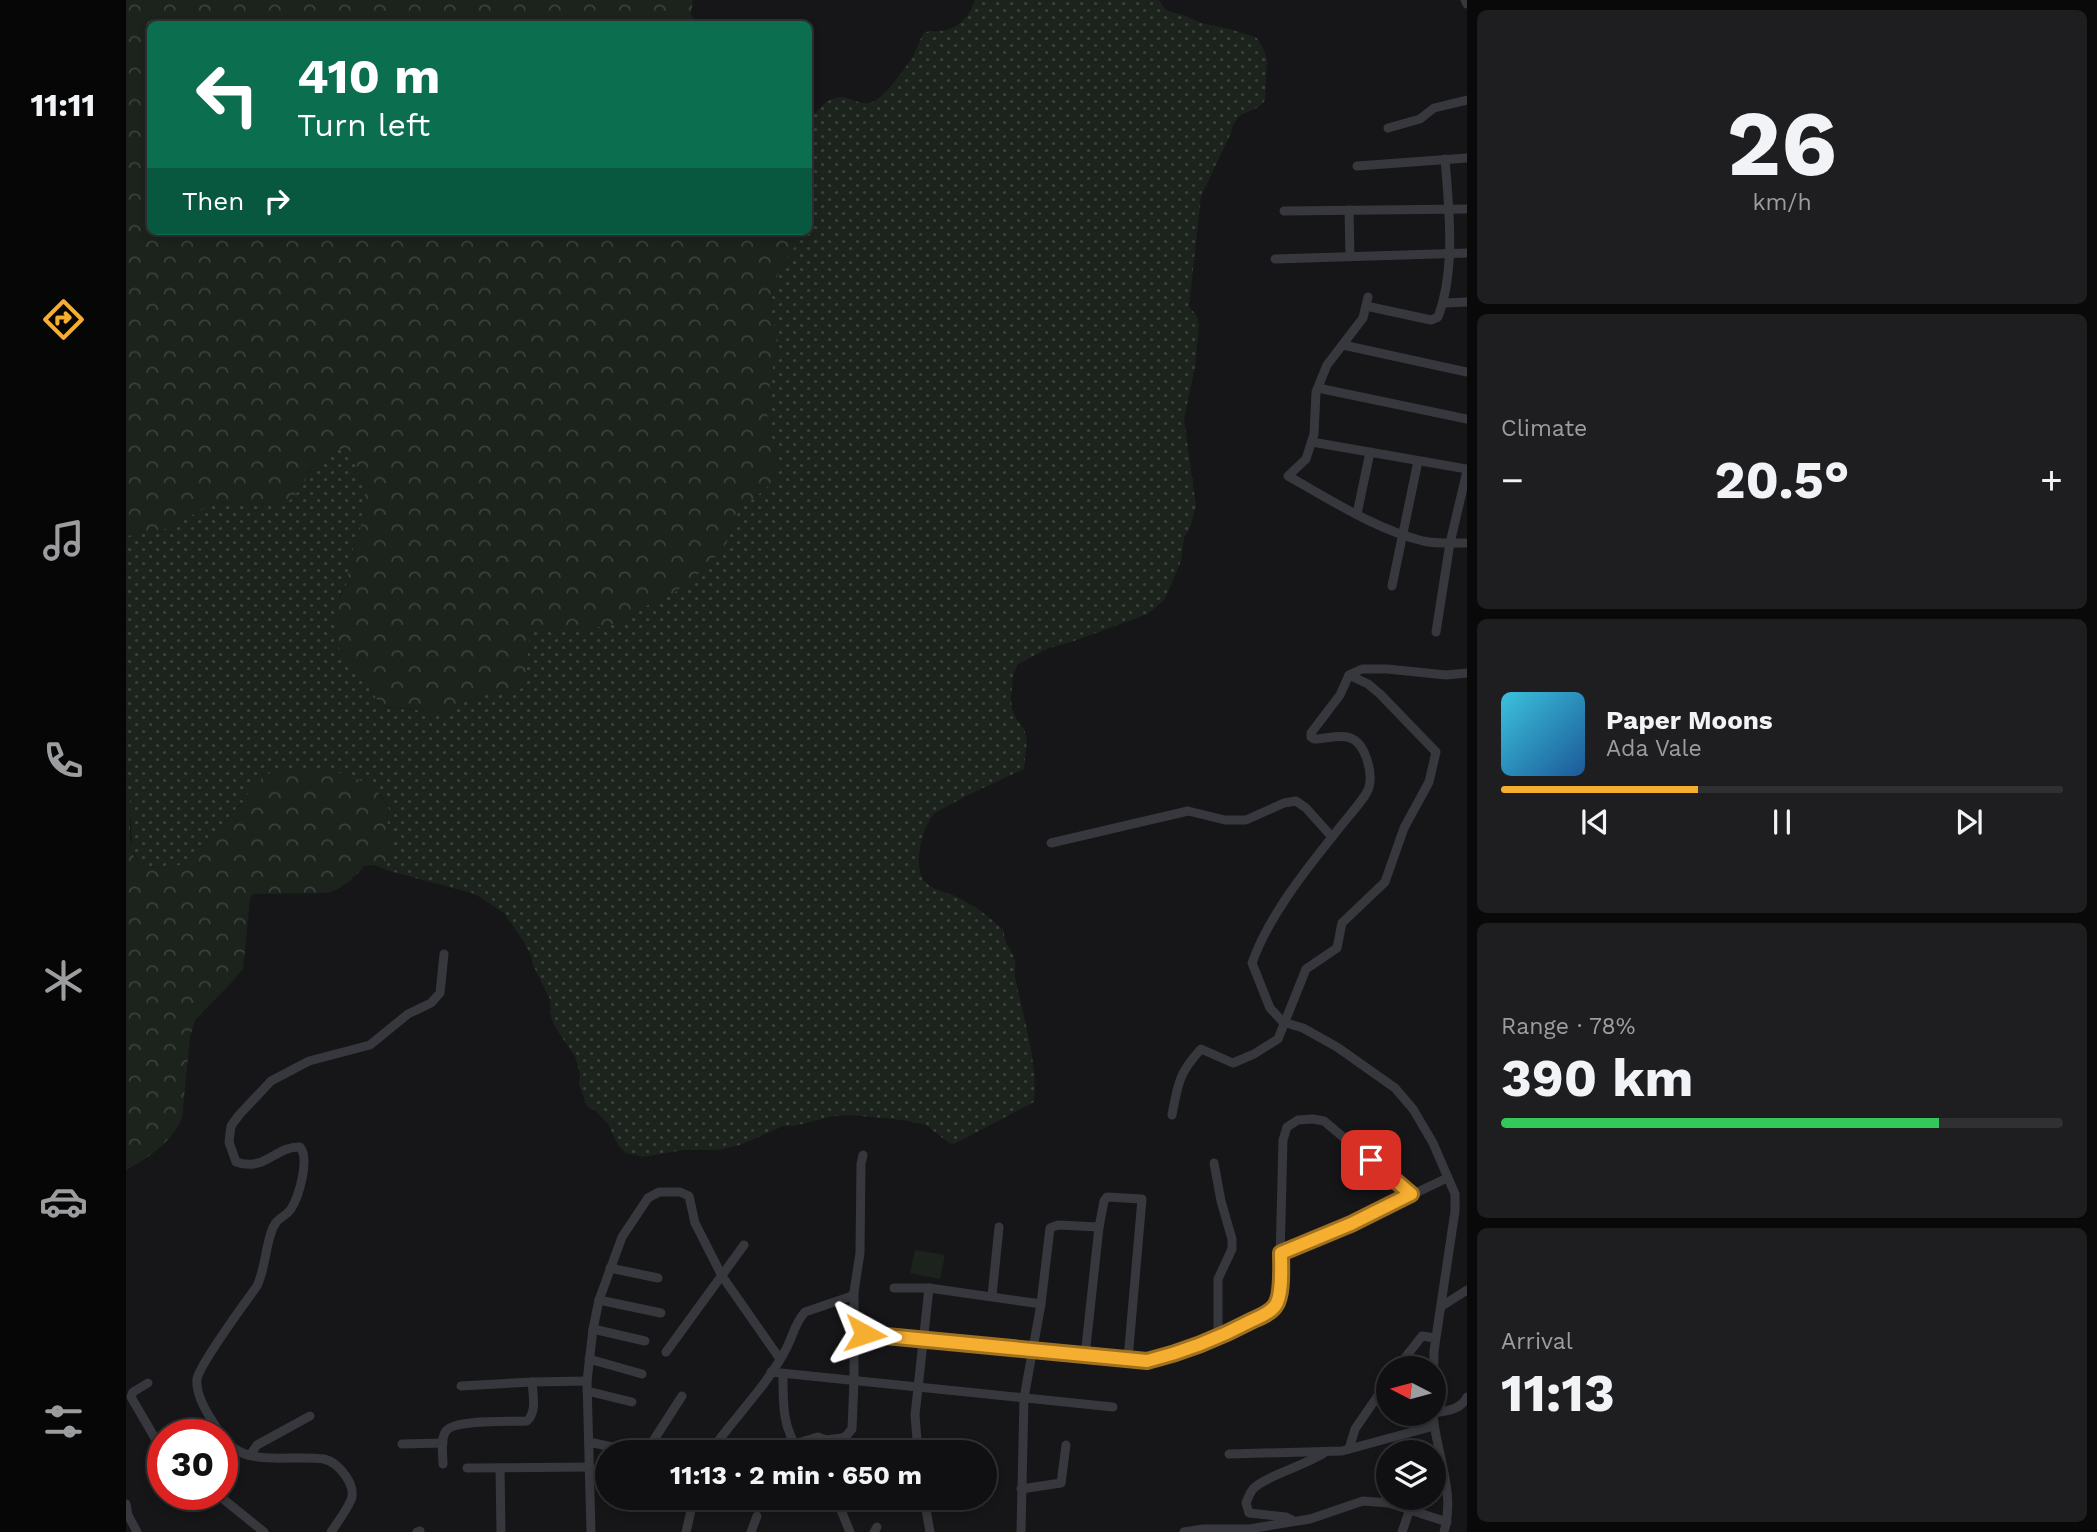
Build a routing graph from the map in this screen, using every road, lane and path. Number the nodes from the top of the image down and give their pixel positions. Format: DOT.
graph roads {
  1 [pos="1467,100"];
  2 [pos="1388,128"];
  3 [pos="1467,158"];
  4 [pos="1445,159"];
  5 [pos="1357,166"];
  6 [pos="1449,209"];
  7 [pos="1467,209"];
  8 [pos="1349,210"];
  9 [pos="1284,211"];
  10 [pos="1467,253"];
  11 [pos="1449,254"];
  12 [pos="1350,256"];
  13 [pos="1275,259"];
  14 [pos="1467,302"];
  15 [pos="1444,303"];
  16 [pos="1343,345"];
  17 [pos="1467,372"];
  18 [pos="1318,388"];
  19 [pos="1467,419"];
  20 [pos="1312,442"];
  21 [pos="1370,453"];
  22 [pos="1418,461"];
  23 [pos="1467,470"];
  24 [pos="1357,514"];
  25 [pos="1402,534"];
  26 [pos="1450,543"];
  27 [pos="1467,544"];
  28 [pos="1392,586"];
  29 [pos="1436,632"];
  30 [pos="1467,673"];
  31 [pos="1349,676"];
  32 [pos="1332,836"];
  33 [pos="1051,843"];
  34 [pos="444,954"];
  35 [pos="1283,1022"];
  36 [pos="1172,1115"];
  37 [pos="863,1155"];
  38 [pos="1214,1163"];
  39 [pos="1447,1178"];
  40 [pos="1411,1194"];
  41 [pos="999,1227"];
  42 [pos="1099,1227"];
  43 [pos="744,1245"];
  44 [pos="1281,1253"];
  45 [pos="610,1268"];
  46 [pos="722,1276"];
  47 [pos="658,1278"];
  48 [pos="894,1287"];
  49 [pos="929,1289"];
  50 [pos="1467,1290"];
  51 [pos="854,1292"];
  52 [pos="992,1296"];
  53 [pos="599,1300"];
  54 [pos="1041,1304"];
  55 [pos="1442,1306"];
  56 [pos="660,1313"];
  57 [pos="593,1329"];
  58 [pos="865,1334"];
  59 [pos="1218,1338"];
  60 [pos="1435,1338"];
  61 [pos="925,1340"];
  62 [pos="645,1341"];
  63 [pos="1032,1350"];
  64 [pos="666,1352"];
  65 [pos="1085,1356"];
  66 [pos="1406,1356"];
  67 [pos="1434,1356"];
  68 [pos="589,1359"];
  69 [pos="780,1359"];
  70 [pos="1128,1359"];
  71 [pos="771,1372"];
  72 [pos="642,1374"];
  73 [pos="783,1374"];
  74 [pos="854,1380"];
  75 [pos="532,1382"];
  76 [pos="148,1383"];
  77 [pos="461,1386"];
  78 [pos="587,1386"];
  79 [pos="919,1387"];
  80 [pos="682,1396"];
  81 [pos="1467,1397"];
  82 [pos="1024,1398"];
  83 [pos="1376,1398"];
  84 [pos="632,1402"];
  85 [pos="1113,1407"];
  86 [pos="1446,1410"];
  87 [pos="310,1416"];
  88 [pos="212,1419"];
  89 [pos="147,1424"];
  90 [pos="1434,1426"];
  91 [pos="654,1440"];
  92 [pos="719,1440"];
  93 [pos="794,1440"];
  94 [pos="826,1440"];
  95 [pos="917,1440"];
  96 [pos="589,1442"];
  97 [pos="443,1443"];
  98 [pos="595,1443"];
  99 [pos="402,1444"];
  100 [pos="1066,1445"];
  101 [pos="1349,1449"];
  102 [pos="238,1450"];
  103 [pos="1325,1452"];
  104 [pos="1229,1454"];
  105 [pos="250,1455"];
  106 [pos="443,1464"];
  107 [pos="590,1466"];
  108 [pos="467,1468"];
  109 [pos="500,1468"];
  110 [pos="1021,1489"];
  111 [pos="1376,1502"];
  112 [pos="126,1504"];
  113 [pos="237,1510"];
  114 [pos="691,1510"];
  115 [pos="841,1510"];
  116 [pos="926,1510"];
  117 [pos="1410,1510"];
  118 [pos="1412,1510"];
  119 [pos="757,1516"];
  120 [pos="1293,1521"];
  121 [pos="1446,1527"];
  122 [pos="137,1532"];
  123 [pos="264,1532"];
  124 [pos="331,1532"];
  125 [pos="501,1532"];
  126 [pos="591,1532"];
  127 [pos="686,1532"];
  128 [pos="751,1532"];
  129 [pos="850,1532"];
  130 [pos="930,1532"];
  131 [pos="1021,1532"];
  132 [pos="1184,1532"];
  133 [pos="1402,1532"];
  1 -- 2 [label="street"];
  3 -- 4 [label="street"];
  4 -- 5 [label="street"];
  4 -- 6 [label="street"];
  6 -- 7 [label="street"];
  6 -- 8 [label="street"];
  6 -- 11 [label="street"];
  8 -- 9 [label="street"];
  8 -- 12 [label="street"];
  10 -- 11 [label="street"];
  11 -- 12 [label="street"];
  11 -- 15 [label="street"];
  12 -- 13 [label="street"];
  14 -- 15 [label="street"];
  15 -- 16 [label="street"];
  16 -- 17 [label="street"];
  16 -- 18 [label="street"];
  18 -- 19 [label="street"];
  18 -- 20 [label="street"];
  20 -- 21 [label="street"];
  20 -- 24 [label="street"];
  21 -- 22 [label="street"];
  21 -- 24 [label="street"];
  22 -- 23 [label="street"];
  22 -- 25 [label="street"];
  23 -- 26 [label="street"];
  24 -- 25 [label="street"];
  25 -- 26 [label="street"];
  25 -- 28 [label="street"];
  26 -- 27 [label="street"];
  26 -- 29 [label="street"];
  30 -- 31 [label="street"];
  31 -- 32 [label="street"];
  31 -- 35 [label="street"];
  32 -- 33 [label="street"];
  32 -- 35 [label="street"];
  34 -- 88 [label="street"];
  35 -- 36 [label="street"];
  35 -- 39 [label="street"];
  37 -- 51 [label="street"];
  38 -- 59 [label="street"];
  39 -- 40 [label="street"];
  39 -- 55 [label="street"];
  40 -- 44 [label="street"];
  40 -- 44 [label="street"];
  41 -- 52 [label="street"];
  42 -- 54 [label="street"];
  42 -- 65 [label="street"];
  42 -- 70 [label="street"];
  43 -- 46 [label="street"];
  44 -- 59 [label="street"];
  45 -- 46 [label="street"];
  45 -- 47 [label="street"];
  45 -- 53 [label="street"];
  46 -- 64 [label="street"];
  46 -- 69 [label="street"];
  48 -- 49 [label="street"];
  49 -- 52 [label="street"];
  49 -- 61 [label="street"];
  50 -- 55 [label="street"];
  51 -- 69 [label="street"];
  51 -- 74 [label="street"];
  52 -- 54 [label="street"];
  53 -- 56 [label="street"];
  53 -- 57 [label="street"];
  54 -- 63 [label="street"];
  55 -- 60 [label="street"];
  57 -- 62 [label="street"];
  57 -- 68 [label="street"];
  58 -- 61 [label="street"];
  59 -- 70 [label="street"];
  60 -- 66 [label="street"];
  60 -- 67 [label="street"];
  61 -- 63 [label="street"];
  61 -- 79 [label="street"];
  63 -- 65 [label="street"];
  63 -- 82 [label="street"];
  65 -- 70 [label="street"];
  68 -- 72 [label="street"];
  68 -- 78 [label="street"];
  69 -- 71 [label="street"];
  71 -- 73 [label="street"];
  71 -- 92 [label="street"];
  73 -- 74 [label="street"];
  73 -- 93 [label="street"];
  74 -- 79 [label="street"];
  74 -- 94 [label="street"];
  75 -- 77 [label="street"];
  75 -- 78 [label="street"];
  75 -- 97 [label="street"];
  76 -- 89 [label="street"];
  78 -- 84 [label="street"];
  78 -- 96 [label="street"];
  79 -- 82 [label="street"];
  79 -- 95 [label="street"];
  80 -- 91 [label="street"];
  81 -- 86 [label="street"];
  82 -- 85 [label="street"];
  82 -- 110 [label="street"];
  83 -- 101 [label="street"];
  87 -- 105 [label="street"];
  90 -- 101 [label="street"];
  90 -- 121 [label="street"];
  96 -- 98 [label="street"];
  96 -- 107 [label="street"];
  97 -- 99 [label="street"];
  97 -- 106 [label="street"];
  100 -- 110 [label="street"];
  101 -- 103 [label="street"];
  102 -- 105 [label="street"];
  103 -- 104 [label="street"];
  103 -- 120 [label="street"];
  105 -- 124 [label="street"];
  107 -- 109 [label="street"];
  107 -- 126 [label="street"];
  108 -- 109 [label="street"];
  109 -- 125 [label="street"];
  110 -- 131 [label="street"];
  111 -- 120 [label="street"];
  112 -- 122 [label="street"];
  113 -- 123 [label="street"];
  114 -- 127 [label="street"];
  115 -- 129 [label="street"];
  116 -- 130 [label="street"];
  117 -- 133 [label="street"];
  118 -- 121 [label="street"];
  119 -- 128 [label="street"];
  120 -- 132 [label="street"];
}
